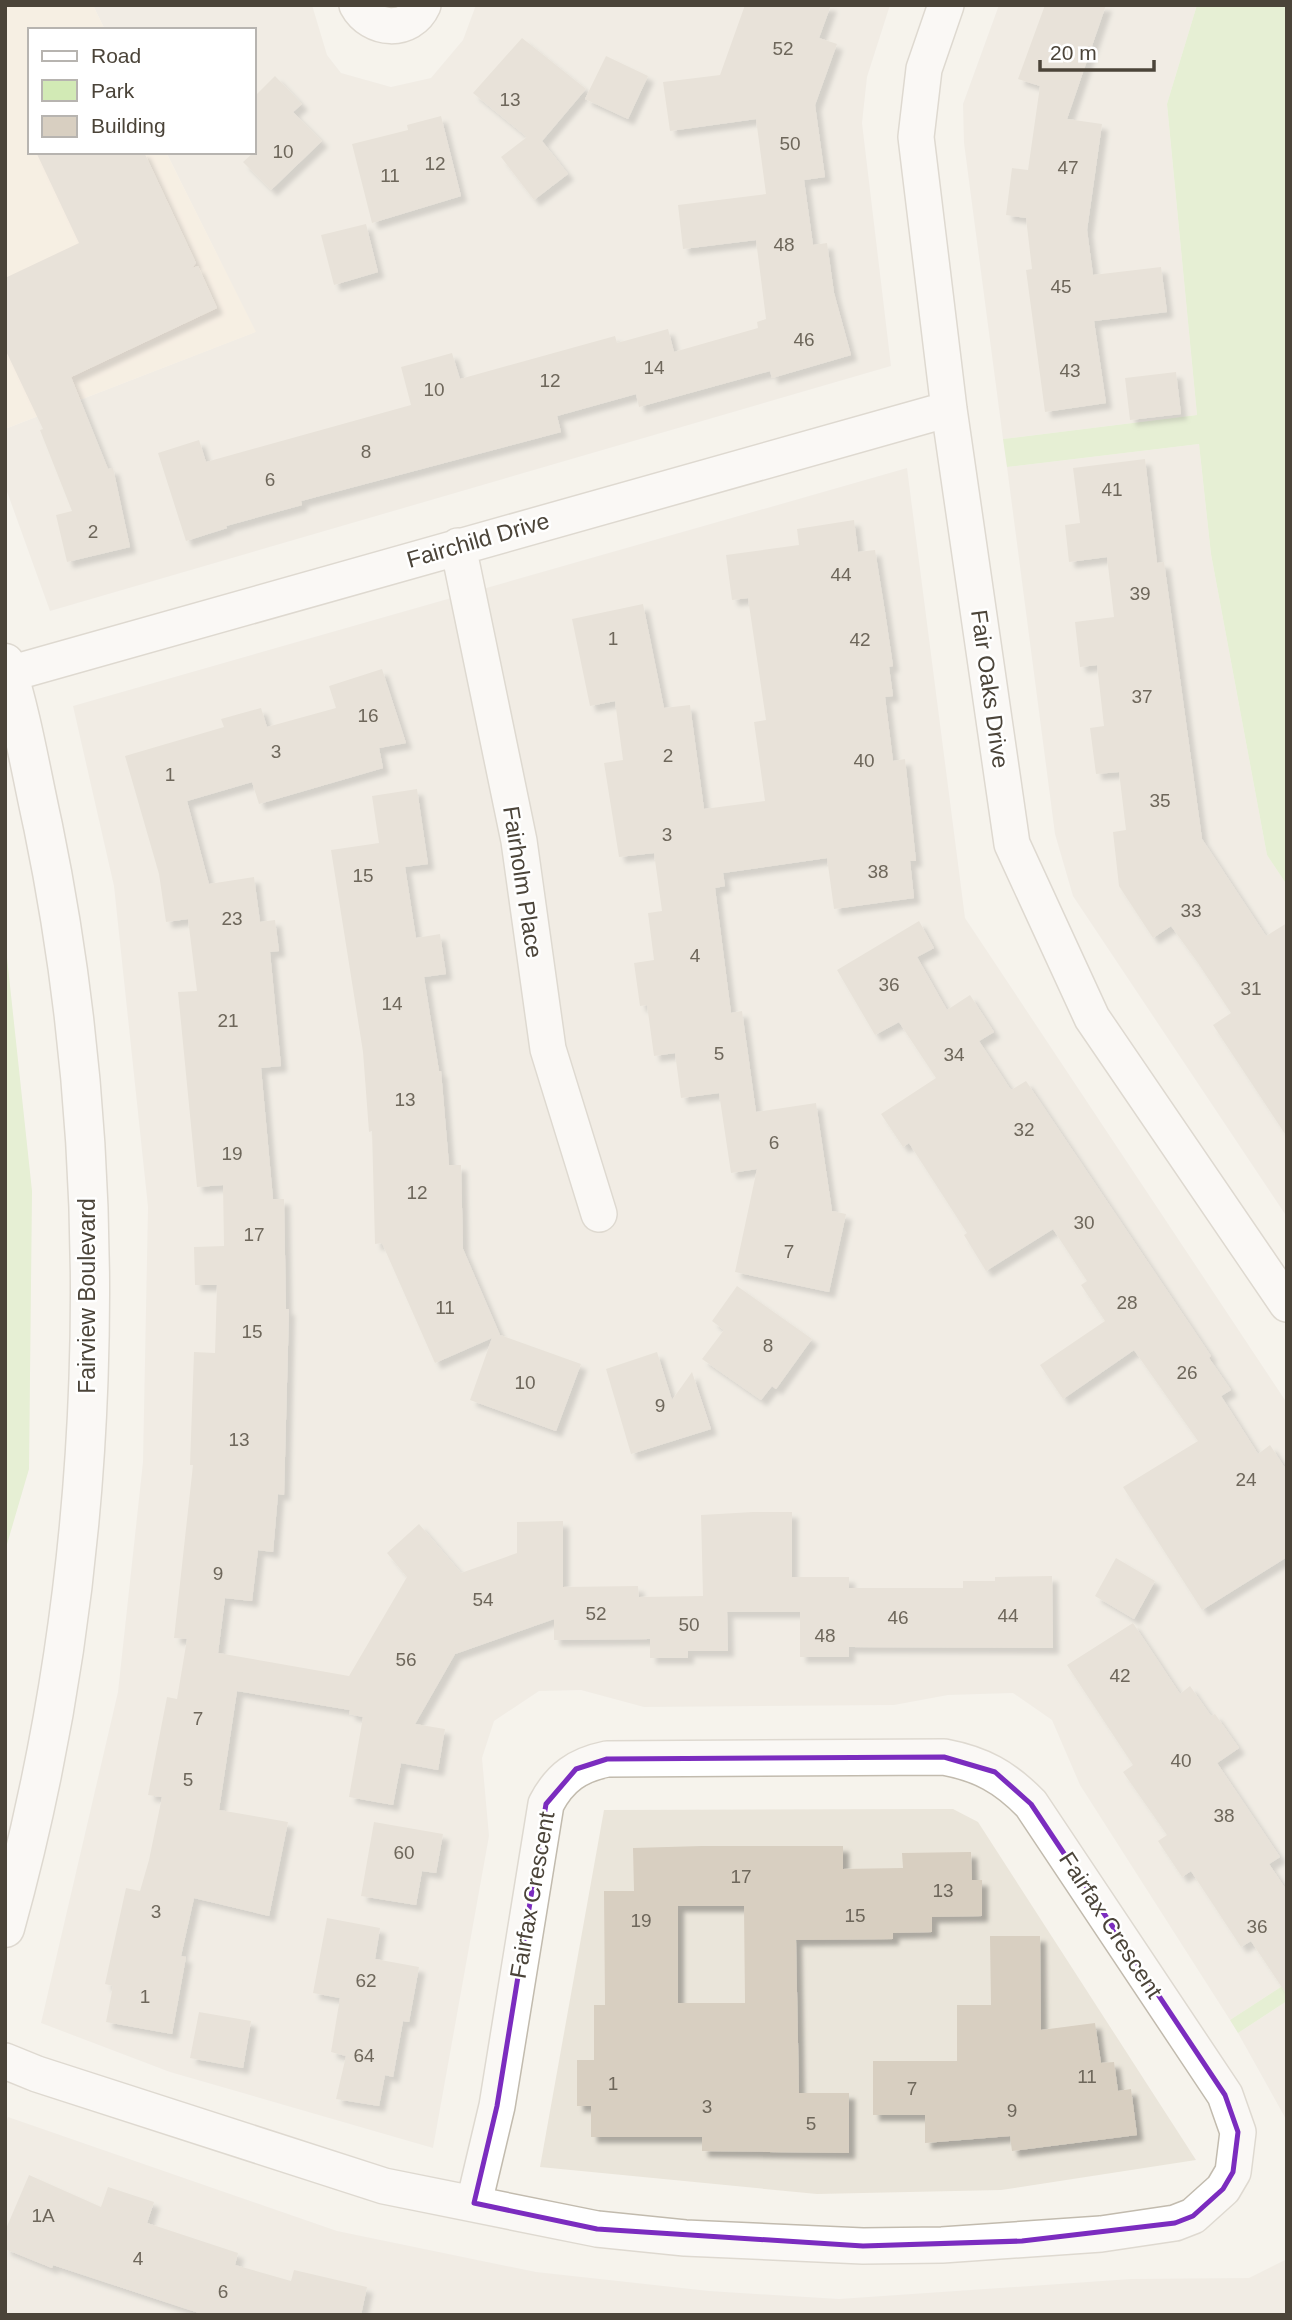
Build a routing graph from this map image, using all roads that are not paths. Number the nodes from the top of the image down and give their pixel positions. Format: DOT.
graph roads {
  1 [pos="357,5"];
  2 [pos="423,5"];
  3 [pos="946,5"];
  4 [pos="949,409"];
  5 [pos="458,546"];
  6 [pos="7,669"];
  7 [pos="599,1214"];
  8 [pos="1287,1304"];
  9 [pos="5,1928"];
  10 [pos="5,2061"];
  11 [pos="474,2203"];
  1 -- 2 [label="street"];
  3 -- 4 [label="street, Fair Oaks Drive"];
  4 -- 5 [label="street, Fairchild Drive"];
  4 -- 8 [label="street, Fair Oaks Drive"];
  5 -- 6 [label="street, Fairchild Drive"];
  5 -- 7 [label="street, Fairholm Place"];
  6 -- 9 [label="street, Fairview Boulevard"];
  10 -- 11 [label="street, Fairfax Crescent"];
  11 -- 11 [label="street, Fairfax Crescent"];
}
